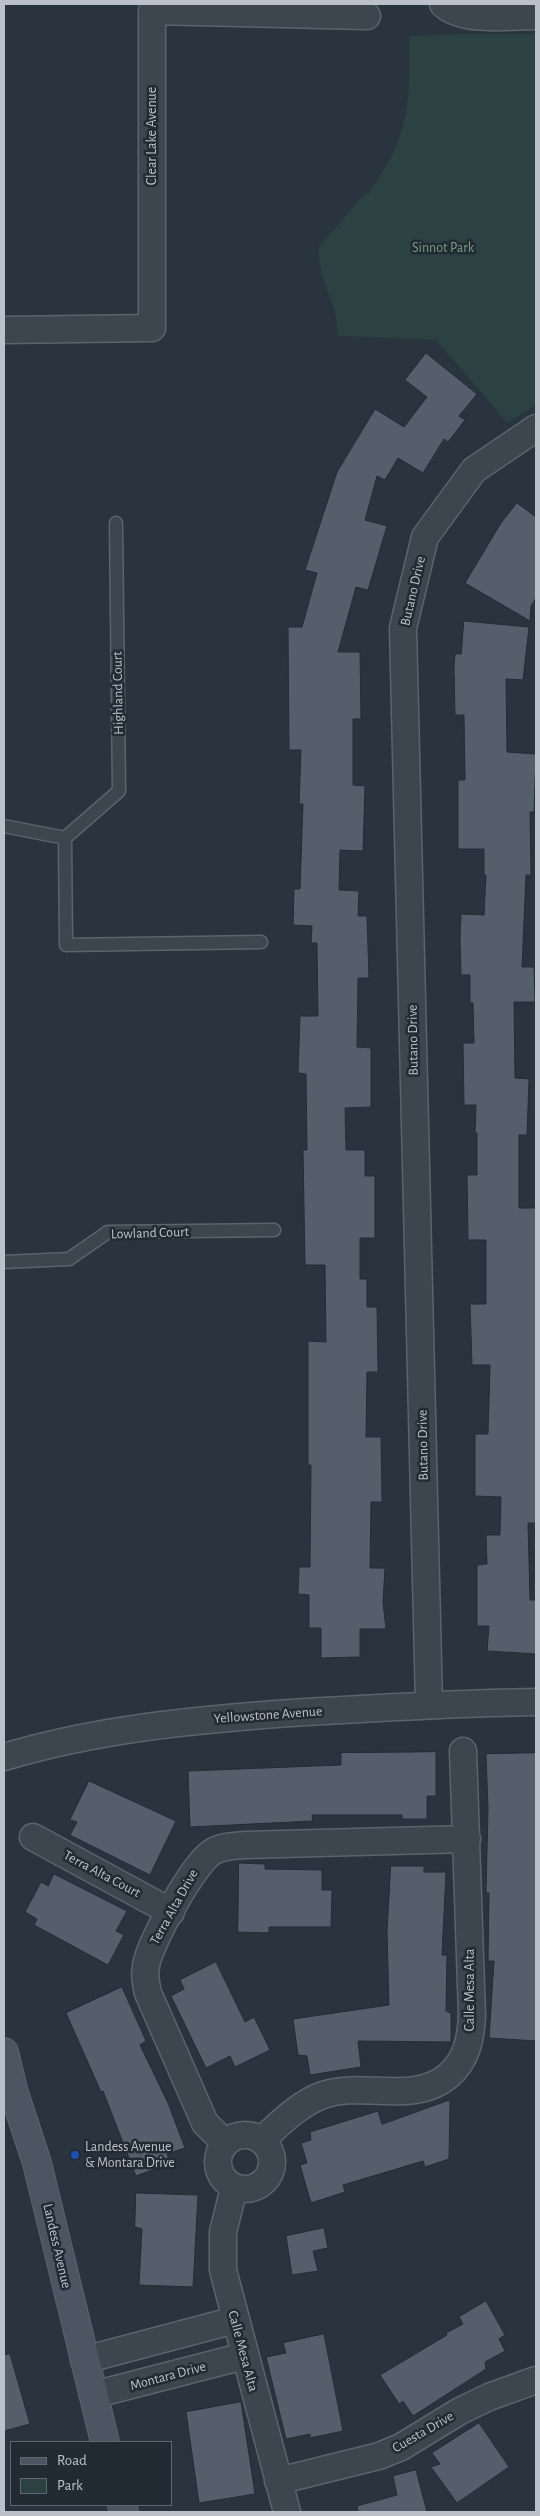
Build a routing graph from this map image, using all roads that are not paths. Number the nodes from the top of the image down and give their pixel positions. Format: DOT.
graph roads {
  1 [pos="442,4"];
  2 [pos="367,16"];
  3 [pos="536,16"];
  4 [pos="4,330"];
  5 [pos="536,428"];
  6 [pos="116,523"];
  7 [pos="4,826"];
  8 [pos="65,838"];
  9 [pos="261,942"];
  10 [pos="274,1230"];
  11 [pos="4,1262"];
  12 [pos="536,1702"];
  13 [pos="430,1704"];
  14 [pos="463,1751"];
  15 [pos="4,1757"];
  16 [pos="33,1837"];
  17 [pos="467,1839"];
  18 [pos="171,1912"];
  19 [pos="4,2052"];
  20 [pos="9,2095"];
  21 [pos="262,2140"];
  22 [pos="225,2143"];
  23 [pos="234,2188"];
  24 [pos="234,2320"];
  25 [pos="244,2356"];
  26 [pos="84,2360"];
  27 [pos="536,2380"];
  28 [pos="93,2396"];
  29 [pos="105,2441"];
  30 [pos="278,2481"];
  31 [pos="287,2512"];
  1 -- 3 [label="street"];
  2 -- 4 [label="street, Clear Lake Avenue"];
  5 -- 13 [label="street, Butano Drive"];
  6 -- 8 [label="lane, Highland Court"];
  7 -- 8 [label="lane"];
  8 -- 9 [label="lane"];
  10 -- 11 [label="lane, Lowland Court"];
  12 -- 13 [label="street, Yellowstone Avenue"];
  13 -- 15 [label="street, Yellowstone Avenue"];
  14 -- 17 [label="street, Calle Mesa Alta"];
  16 -- 18 [label="street, Terra Alta Court"];
  17 -- 18 [label="street, Terra Alta Drive"];
  17 -- 21 [label="street, Calle Mesa Alta"];
  18 -- 22 [label="street, Terra Alta Drive"];
  19 -- 20 [label="main road, Landess Avenue"];
  20 -- 26 [label="main road, Landess Avenue"];
  21 -- 22 [label="street"];
  21 -- 23 [label="street"];
  22 -- 23 [label="street"];
  23 -- 24 [label="street, Calle Mesa Alta"];
  24 -- 25 [label="street, Calle Mesa Alta"];
  24 -- 26 [label="street"];
  25 -- 28 [label="street, Montara Drive"];
  25 -- 30 [label="street, Calle Mesa Alta"];
  26 -- 28 [label="main road, Landess Avenue"];
  27 -- 30 [label="street, Cuesta Drive"];
  28 -- 29 [label="main road, Landess Avenue"];
  30 -- 31 [label="street, Calle Mesa Alta"];
}
